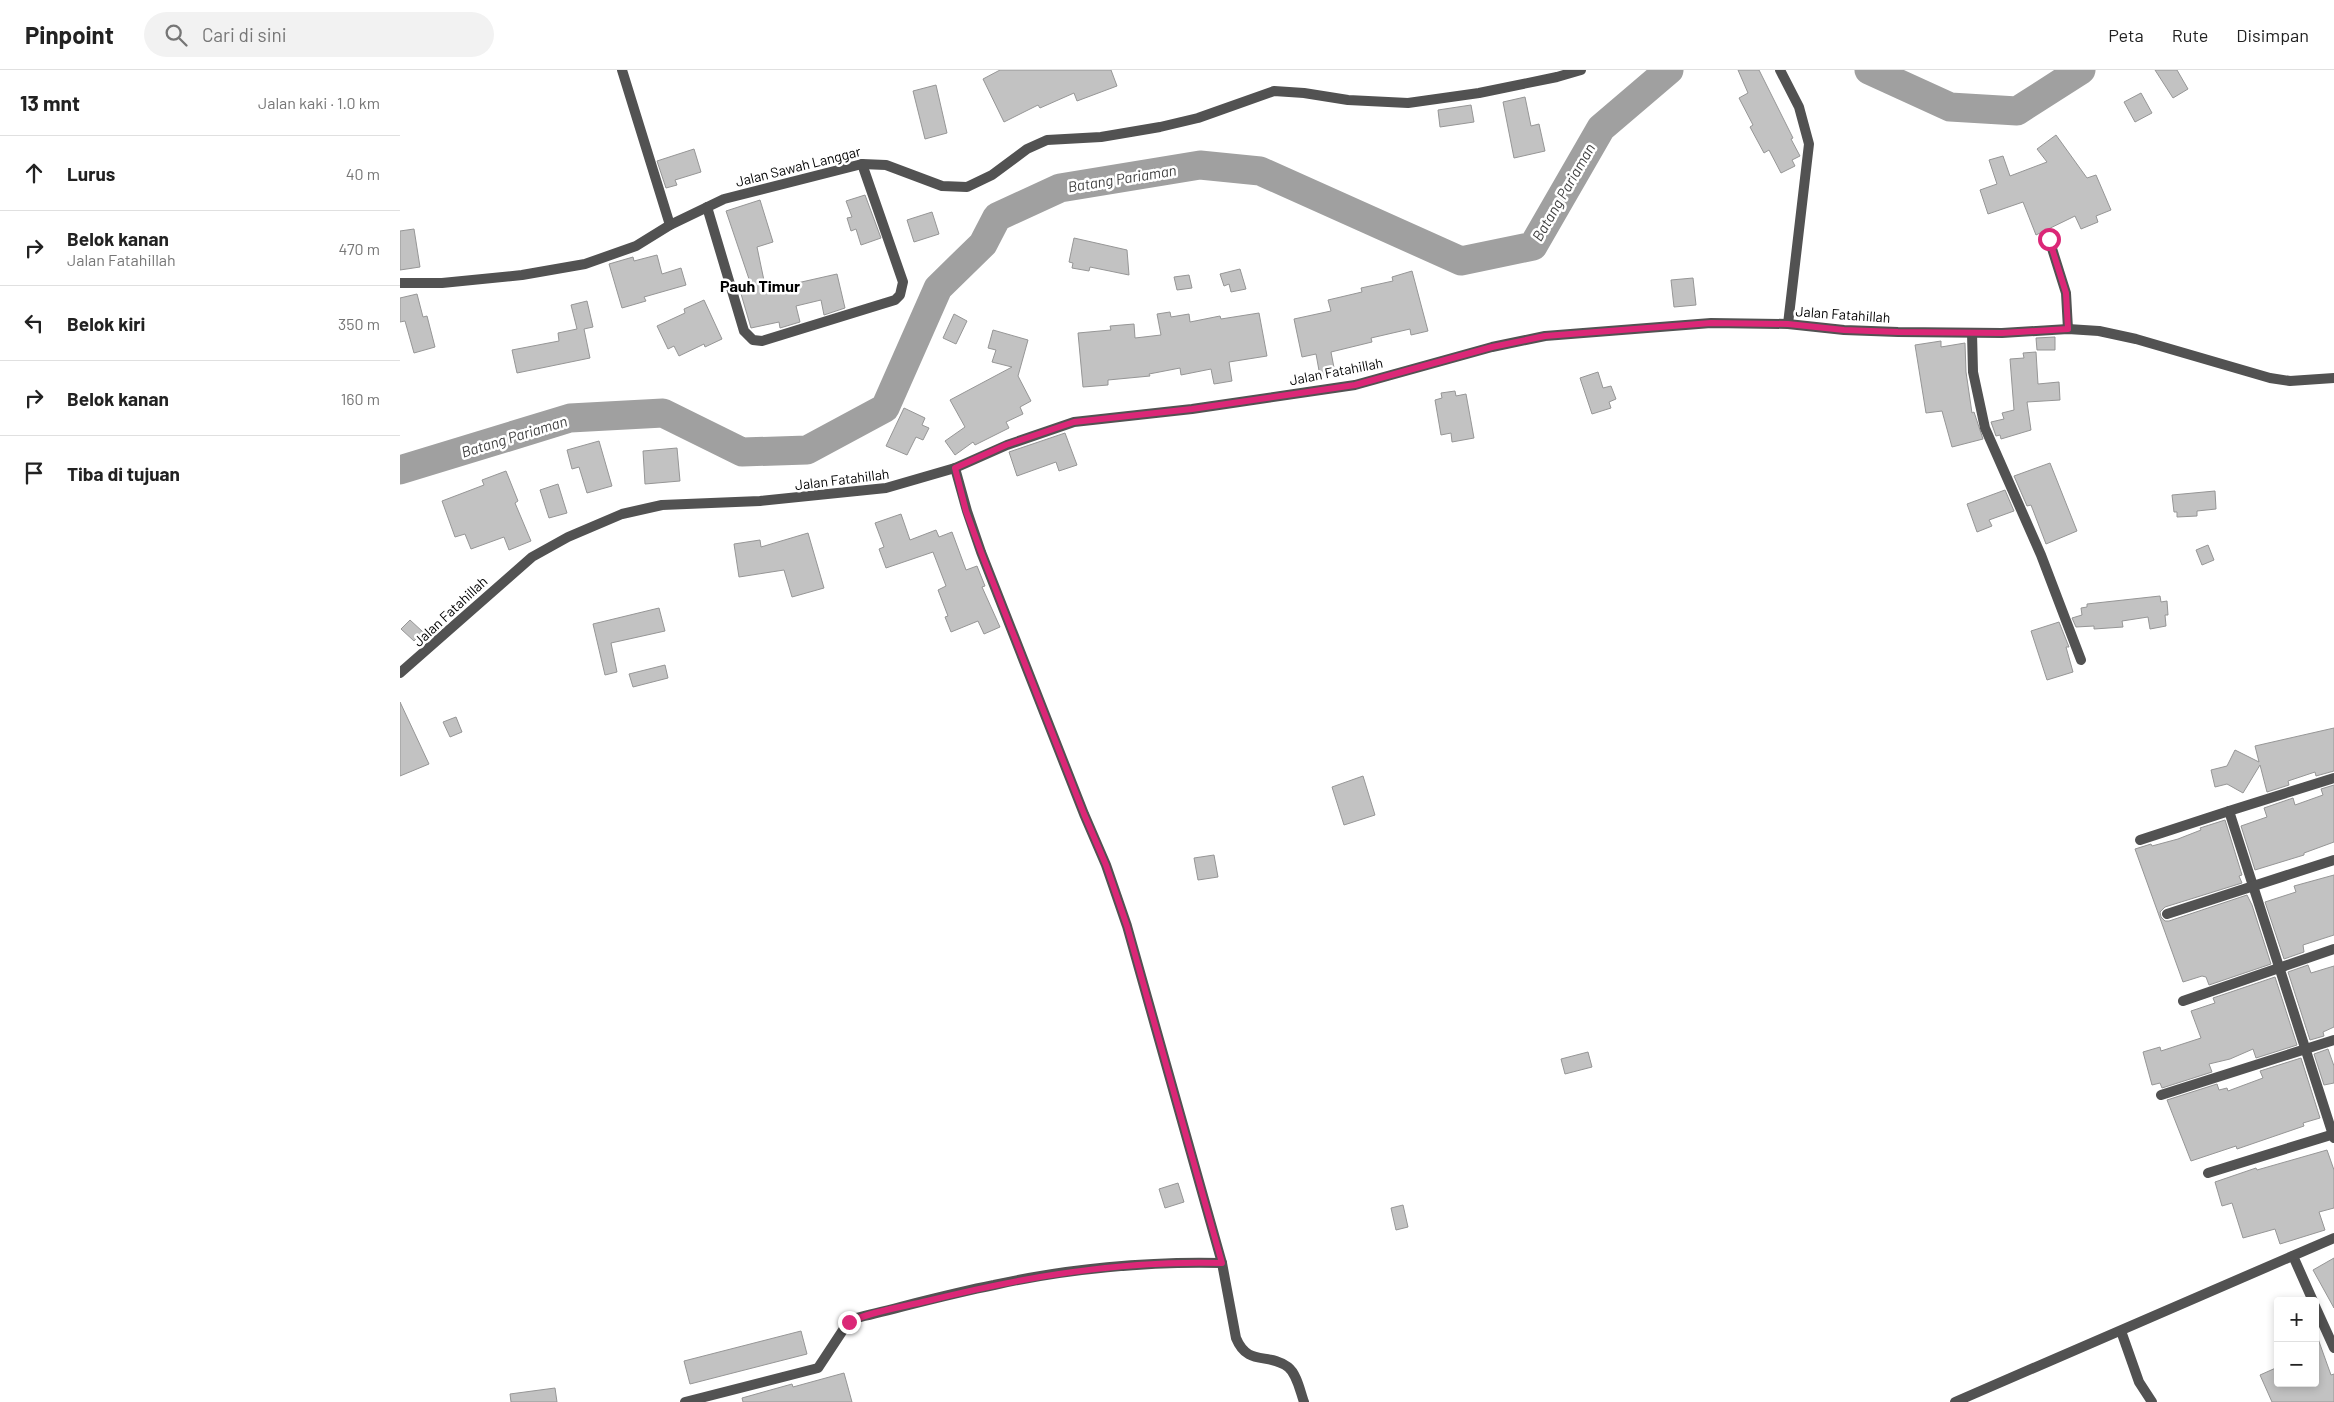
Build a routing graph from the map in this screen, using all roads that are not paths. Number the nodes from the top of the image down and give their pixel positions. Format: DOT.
graph roads {
  1 [pos="622,70"];
  2 [pos="1581,70"];
  3 [pos="1780,70"];
  4 [pos="862,164"];
  5 [pos="707,207"];
  6 [pos="670,225"];
  7 [pos="2049,239"];
  8 [pos="400,283"];
  9 [pos="1788,324"];
  10 [pos="2068,329"];
  11 [pos="1972,333"];
  12 [pos="2334,378"];
  13 [pos="955,468"];
  14 [pos="2081,660"];
  15 [pos="400,673"];
  16 [pos="2334,778"];
  17 [pos="2229,811"];
  18 [pos="2140,840"];
  19 [pos="2334,860"];
  20 [pos="2252,886"];
  21 [pos="2167,914"];
  22 [pos="2334,949"];
  23 [pos="2279,968"];
  24 [pos="2183,1002"];
  25 [pos="2334,1040"];
  26 [pos="2305,1050"];
  27 [pos="2161,1095"];
  28 [pos="2334,1135"];
  29 [pos="2208,1173"];
  30 [pos="2334,1238"];
  31 [pos="2293,1256"];
  32 [pos="1222,1263"];
  33 [pos="2311,1297"];
  34 [pos="2319,1315"];
  35 [pos="2121,1331"];
  36 [pos="2334,1348"];
  37 [pos="685,1402"];
  38 [pos="1304,1402"];
  39 [pos="1955,1402"];
  40 [pos="2152,1402"];
  1 -- 6 [label="street"];
  2 -- 4 [label="street, Jalan Sawah Langgar"];
  3 -- 9 [label="street"];
  4 -- 5 [label="street, Jalan Sawah Langgar"];
  4 -- 5 [label="street"];
  5 -- 6 [label="street, Jalan Sawah Langgar"];
  6 -- 8 [label="street, Jalan Sawah Langgar"];
  7 -- 10 [label="street"];
  9 -- 11 [label="street, Jalan Fatahillah"];
  9 -- 13 [label="street, Jalan Fatahillah"];
  10 -- 11 [label="street, Jalan Fatahillah"];
  10 -- 12 [label="street, Jalan Fatahillah"];
  11 -- 14 [label="street"];
  13 -- 15 [label="street, Jalan Fatahillah"];
  13 -- 32 [label="street"];
  16 -- 17 [label="street"];
  17 -- 18 [label="street"];
  17 -- 20 [label="street"];
  19 -- 20 [label="street"];
  20 -- 21 [label="street"];
  20 -- 23 [label="street"];
  22 -- 23 [label="street"];
  23 -- 24 [label="street"];
  23 -- 26 [label="street"];
  25 -- 26 [label="street"];
  26 -- 27 [label="street"];
  26 -- 28 [label="street"];
  28 -- 29 [label="street"];
  30 -- 31 [label="street"];
  31 -- 33 [label="street"];
  31 -- 35 [label="street"];
  32 -- 37 [label="street"];
  32 -- 38 [label="street"];
  34 -- 36 [label="street"];
  35 -- 39 [label="street"];
  35 -- 40 [label="street"];
}
